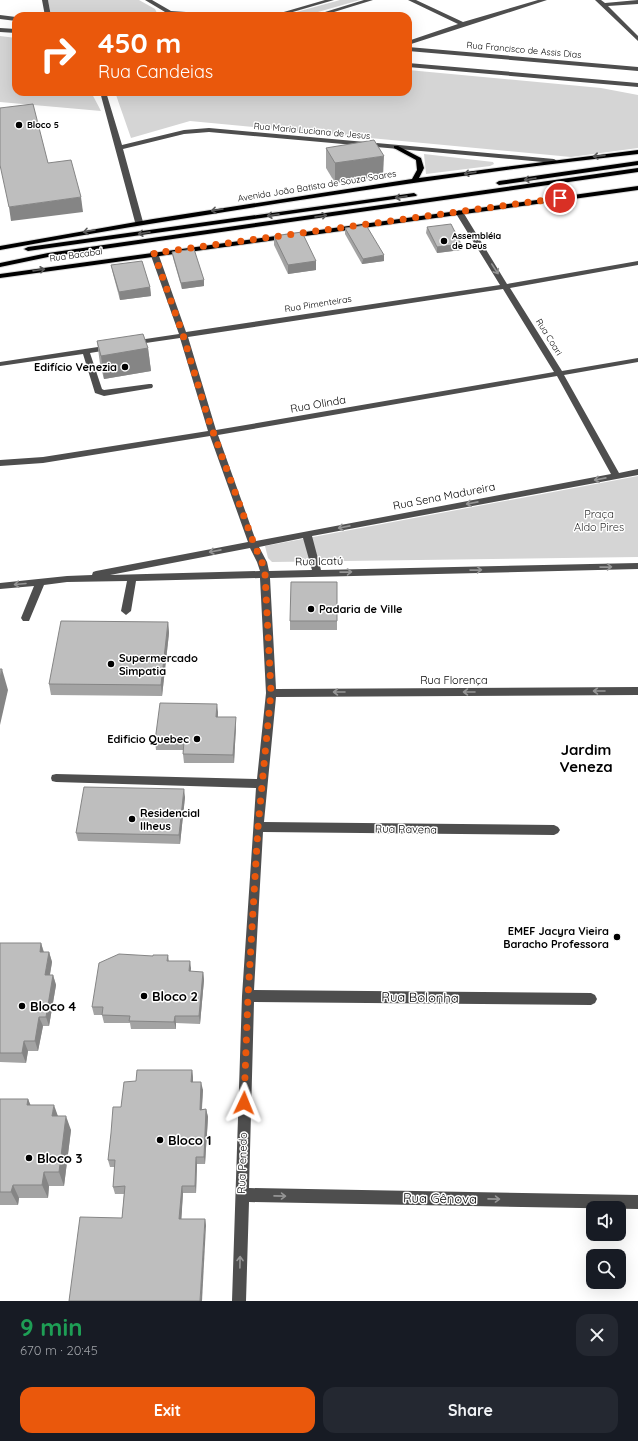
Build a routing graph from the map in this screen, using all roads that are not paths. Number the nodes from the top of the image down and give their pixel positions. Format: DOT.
graph roads {
  1 [pos="45,0"];
  2 [pos="164,0"];
  3 [pos="331,0"];
  4 [pos="370,0"];
  5 [pos="411,0"];
  6 [pos="544,0"];
  7 [pos="598,0"];
  8 [pos="150,2"];
  9 [pos="638,2"];
  10 [pos="604,5"];
  11 [pos="47,12"];
  12 [pos="165,12"];
  13 [pos="288,12"];
  14 [pos="329,12"];
  15 [pos="0,17"];
  16 [pos="12,18"];
  17 [pos="463,24"];
  18 [pos="0,30"];
  19 [pos="12,32"];
  20 [pos="638,39"];
  21 [pos="412,42"];
  22 [pos="412,49"];
  23 [pos="412,65"];
  24 [pos="638,69"];
  25 [pos="638,86"];
  26 [pos="104,96"];
  27 [pos="396,147"];
  28 [pos="119,148"];
  29 [pos="638,152"];
  30 [pos="554,161"];
  31 [pos="638,163"];
  32 [pos="638,170"];
  33 [pos="414,181"];
  34 [pos="638,188"];
  35 [pos="459,212"];
  36 [pos="139,222"];
  37 [pos="0,248"];
  38 [pos="0,253"];
  39 [pos="154,253"];
  40 [pos="638,263"];
  41 [pos="0,265"];
  42 [pos="0,276"];
  43 [pos="506,286"];
  44 [pos="183,335"];
  45 [pos="86,351"];
  46 [pos="638,360"];
  47 [pos="0,364"];
  48 [pos="559,373"];
  49 [pos="149,386"];
  50 [pos="214,433"];
  51 [pos="0,463"];
  52 [pos="638,472"];
  53 [pos="616,476"];
  54 [pos="307,534"];
  55 [pos="254,544"];
  56 [pos="638,566"];
  57 [pos="317,573"];
  58 [pos="265,574"];
  59 [pos="132,578"];
  60 [pos="67,579"];
  61 [pos="40,583"];
  62 [pos="0,586"];
  63 [pos="126,611"];
  64 [pos="26,618"];
  65 [pos="638,691"];
  66 [pos="271,692"];
  67 [pos="56,778"];
  68 [pos="262,784"];
  69 [pos="258,827"];
  70 [pos="554,830"];
  71 [pos="248,996"];
  72 [pos="591,999"];
  73 [pos="241,1195"];
  74 [pos="638,1202"];
  75 [pos="239,1301"];
  1 -- 11 [label="street"];
  2 -- 8 [label="street"];
  3 -- 13 [label="street"];
  4 -- 14 [label="street"];
  5 -- 17 [label="street"];
  6 -- 17 [label="street"];
  7 -- 10 [label="street"];
  8 -- 12 [label="street"];
  9 -- 10 [label="street"];
  10 -- 20 [label="street"];
  15 -- 16 [label="street"];
  17 -- 21 [label="street"];
  18 -- 19 [label="street"];
  22 -- 24 [label="street, Rua Francisco de Assis Dias"];
  23 -- 25 [label="street"];
  26 -- 28 [label="street"];
  27 -- 28 [label="street, Rua Maria Luciana de Jesus"];
  27 -- 30 [label="street, Rua Maria Luciana de Jesus"];
  27 -- 33 [label="main road"];
  28 -- 36 [label="street"];
  29 -- 30 [label="main road, Avenida João Batista de Souza Soares, one-way"];
  30 -- 33 [label="main road, Avenida João Batista de Souza Soares, one-way"];
  31 -- 38 [label="main road, one-way"];
  41 -- 32 [label="main road, one-way"];
  33 -- 36 [label="main road, Avenida João Batista de Souza Soares, one-way"];
  34 -- 35 [label="main road, Rua Bacabal"];
  35 -- 39 [label="main road, Rua Bacabal"];
  35 -- 43 [label="street, Rua Coari, one-way"];
  36 -- 37 [label="main road, Avenida João Batista de Souza Soares, one-way"];
  42 -- 39 [label="main road, Rua Bacabal, one-way"];
  39 -- 44 [label="street, Rua Penedo"];
  40 -- 43 [label="street, Rua Pimenteiras"];
  43 -- 44 [label="street, Rua Pimenteiras"];
  43 -- 48 [label="street, Rua Coari"];
  44 -- 45 [label="street, Rua Pimenteiras"];
  44 -- 50 [label="street, Rua Penedo"];
  45 -- 47 [label="street, Rua Pimenteiras"];
  45 -- 49 [label="street"];
  46 -- 48 [label="street, Rua Olinda"];
  48 -- 50 [label="street, Rua Olinda"];
  48 -- 53 [label="street, Rua Coari"];
  50 -- 51 [label="street, Rua Olinda"];
  50 -- 55 [label="street, Rua Penedo"];
  52 -- 53 [label="street, Rua Sena Madureira"];
  53 -- 54 [label="street, Rua Sena Madureira, one-way"];
  54 -- 55 [label="street, Rua Sena Madureira"];
  54 -- 57 [label="street"];
  55 -- 58 [label="street, Rua Penedo"];
  55 -- 60 [label="street, Rua Sena Madureira, one-way"];
  57 -- 56 [label="street, Rua Icatú, one-way"];
  57 -- 58 [label="street, Rua Icatú"];
  58 -- 59 [label="street, Rua Icatú"];
  58 -- 66 [label="street, Rua Penedo"];
  59 -- 60 [label="street, Rua Icatú"];
  59 -- 63 [label="street"];
  60 -- 61 [label="street, Rua Icatú"];
  61 -- 62 [label="street, Rua Icatú, one-way"];
  61 -- 64 [label="street"];
  65 -- 66 [label="street, Rua Florença, one-way"];
  66 -- 68 [label="street, Rua Penedo"];
  67 -- 68 [label="street"];
  68 -- 69 [label="street, Rua Penedo"];
  69 -- 70 [label="street, Rua Ravena"];
  69 -- 71 [label="street, Rua Penedo"];
  71 -- 72 [label="street, Rua Bolonha"];
  71 -- 73 [label="street, Rua Penedo"];
  73 -- 74 [label="street, Rua Gênova, one-way"];
  75 -- 73 [label="street, Rua Penedo, one-way"];
}
